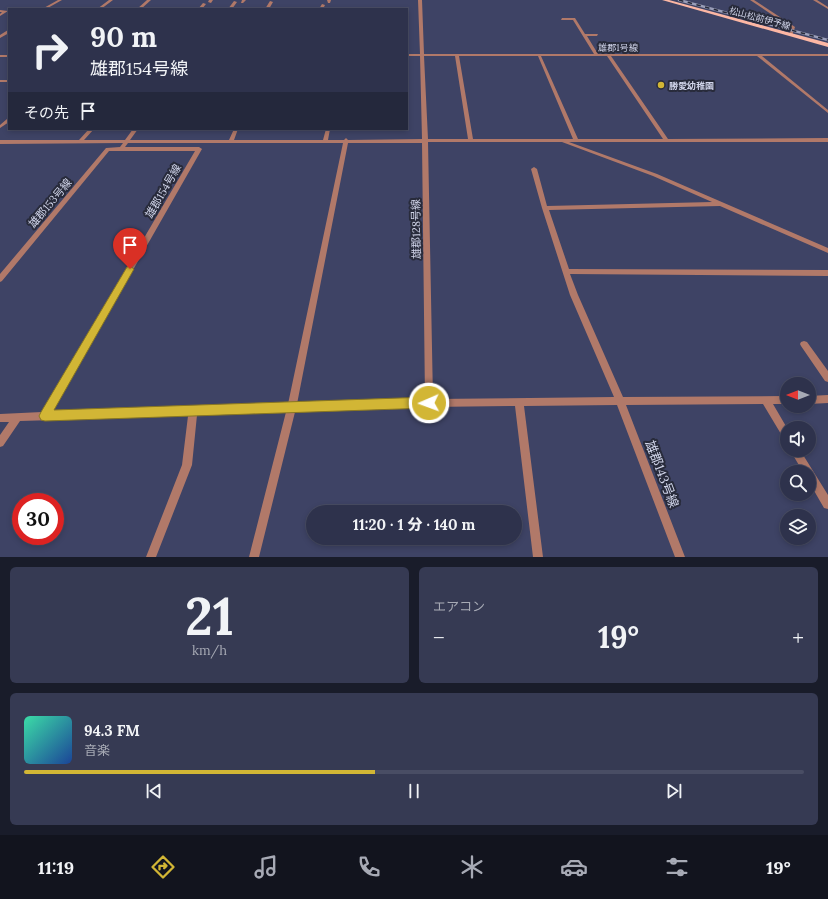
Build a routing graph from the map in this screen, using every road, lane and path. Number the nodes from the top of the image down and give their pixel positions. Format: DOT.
graph roads {
  1 [pos="60,0"];
  2 [pos="112,0"];
  3 [pos="149,0"];
  4 [pos="420,0"];
  5 [pos="664,0"];
  6 [pos="752,0"];
  7 [pos="815,0"];
  8 [pos="235,2"];
  9 [pos="271,2"];
  10 [pos="204,4"];
  11 [pos="46,8"];
  12 [pos="100,8"];
  13 [pos="140,8"];
  14 [pos="201,8"];
  15 [pos="231,8"];
  16 [pos="268,8"];
  17 [pos="828,8"];
  18 [pos="0,11"];
  19 [pos="0,15"];
  20 [pos="562,19"];
  21 [pos="584,35"];
  22 [pos="597,35"];
  23 [pos="791,35"];
  24 [pos="828,45"];
  25 [pos="408,55"];
  26 [pos="423,55"];
  27 [pos="457,55"];
  28 [pos="539,55"];
  29 [pos="597,55"];
  30 [pos="608,55"];
  31 [pos="758,55"];
  32 [pos="828,55"];
  33 [pos="828,112"];
  34 [pos="8,121"];
  35 [pos="0,127"];
  36 [pos="91,130"];
  37 [pos="135,130"];
  38 [pos="236,130"];
  39 [pos="328,130"];
  40 [pos="325,140"];
  41 [pos="346,140"];
  42 [pos="425,140"];
  43 [pos="470,140"];
  44 [pos="558,140"];
  45 [pos="576,140"];
  46 [pos="666,140"];
  47 [pos="828,140"];
  48 [pos="127,141"];
  49 [pos="231,141"];
  50 [pos="0,142"];
  51 [pos="81,142"];
  52 [pos="121,149"];
  53 [pos="534,169"];
  54 [pos="721,204"];
  55 [pos="545,208"];
  56 [pos="827,251"];
  57 [pos="566,271"];
  58 [pos="828,273"];
  59 [pos="0,279"];
  60 [pos="804,344"];
  61 [pos="828,378"];
  62 [pos="828,399"];
  63 [pos="780,400"];
  64 [pos="816,400"];
  65 [pos="620,401"];
  66 [pos="766,401"];
  67 [pos="519,402"];
  68 [pos="429,403"];
  69 [pos="292,407"];
  70 [pos="193,411"];
  71 [pos="45,416"];
  72 [pos="0,418"];
  73 [pos="17,418"];
  74 [pos="780,424"];
  75 [pos="0,442"];
  76 [pos="816,484"];
  77 [pos="828,504"];
  78 [pos="151,557"];
  79 [pos="254,557"];
  80 [pos="538,557"];
  81 [pos="680,557"];
  1 -- 11 [label="street"];
  2 -- 12 [label="street"];
  3 -- 13 [label="street"];
  4 -- 26 [label="street, 雄郡128号線"];
  5 -- 23 [label="main road, 松山松前伊予線"];
  6 -- 23 [label="street"];
  7 -- 17 [label="street"];
  8 -- 15 [label="street"];
  9 -- 16 [label="street"];
  10 -- 14 [label="street"];
  18 -- 19 [label="street"];
  20 -- 21 [label="street"];
  21 -- 22 [label="street"];
  21 -- 29 [label="street"];
  23 -- 24 [label="main road, 松山松前伊予線"];
  25 -- 26 [label="street, 雄郡1号線"];
  26 -- 27 [label="street, 雄郡1号線"];
  26 -- 42 [label="street, 雄郡128号線"];
  27 -- 28 [label="street, 雄郡1号線"];
  27 -- 43 [label="street"];
  28 -- 29 [label="street, 雄郡1号線"];
  28 -- 45 [label="street"];
  29 -- 30 [label="street, 雄郡1号線"];
  30 -- 31 [label="street, 雄郡1号線"];
  30 -- 46 [label="street"];
  31 -- 32 [label="street, 雄郡1号線"];
  31 -- 33 [label="street"];
  34 -- 35 [label="street"];
  36 -- 51 [label="street"];
  37 -- 48 [label="street"];
  38 -- 49 [label="street"];
  39 -- 40 [label="street"];
  40 -- 41 [label="street"];
  40 -- 49 [label="street"];
  41 -- 42 [label="street"];
  41 -- 69 [label="street"];
  42 -- 43 [label="street"];
  42 -- 68 [label="street, 雄郡128号線"];
  43 -- 44 [label="street"];
  44 -- 45 [label="street"];
  44 -- 54 [label="street"];
  45 -- 46 [label="street"];
  46 -- 47 [label="street"];
  48 -- 49 [label="street"];
  48 -- 51 [label="street"];
  48 -- 52 [label="street"];
  50 -- 51 [label="street"];
  52 -- 59 [label="street, 雄郡153号線"];
  52 -- 71 [label="street, 雄郡154号線"];
  53 -- 55 [label="street, 雄郡143号線"];
  54 -- 55 [label="street"];
  54 -- 56 [label="street"];
  55 -- 57 [label="street, 雄郡143号線"];
  57 -- 58 [label="street"];
  57 -- 65 [label="street, 雄郡143号線"];
  60 -- 61 [label="street"];
  62 -- 64 [label="street"];
  63 -- 66 [label="street"];
  65 -- 66 [label="street"];
  65 -- 67 [label="street"];
  65 -- 81 [label="street, 雄郡143号線"];
  66 -- 74 [label="street"];
  67 -- 68 [label="street"];
  67 -- 80 [label="street"];
  68 -- 69 [label="street"];
  69 -- 70 [label="street"];
  69 -- 79 [label="street"];
  70 -- 71 [label="street"];
  70 -- 78 [label="street"];
  71 -- 73 [label="street"];
  72 -- 73 [label="street"];
  73 -- 75 [label="street"];
  76 -- 77 [label="street"];
}
